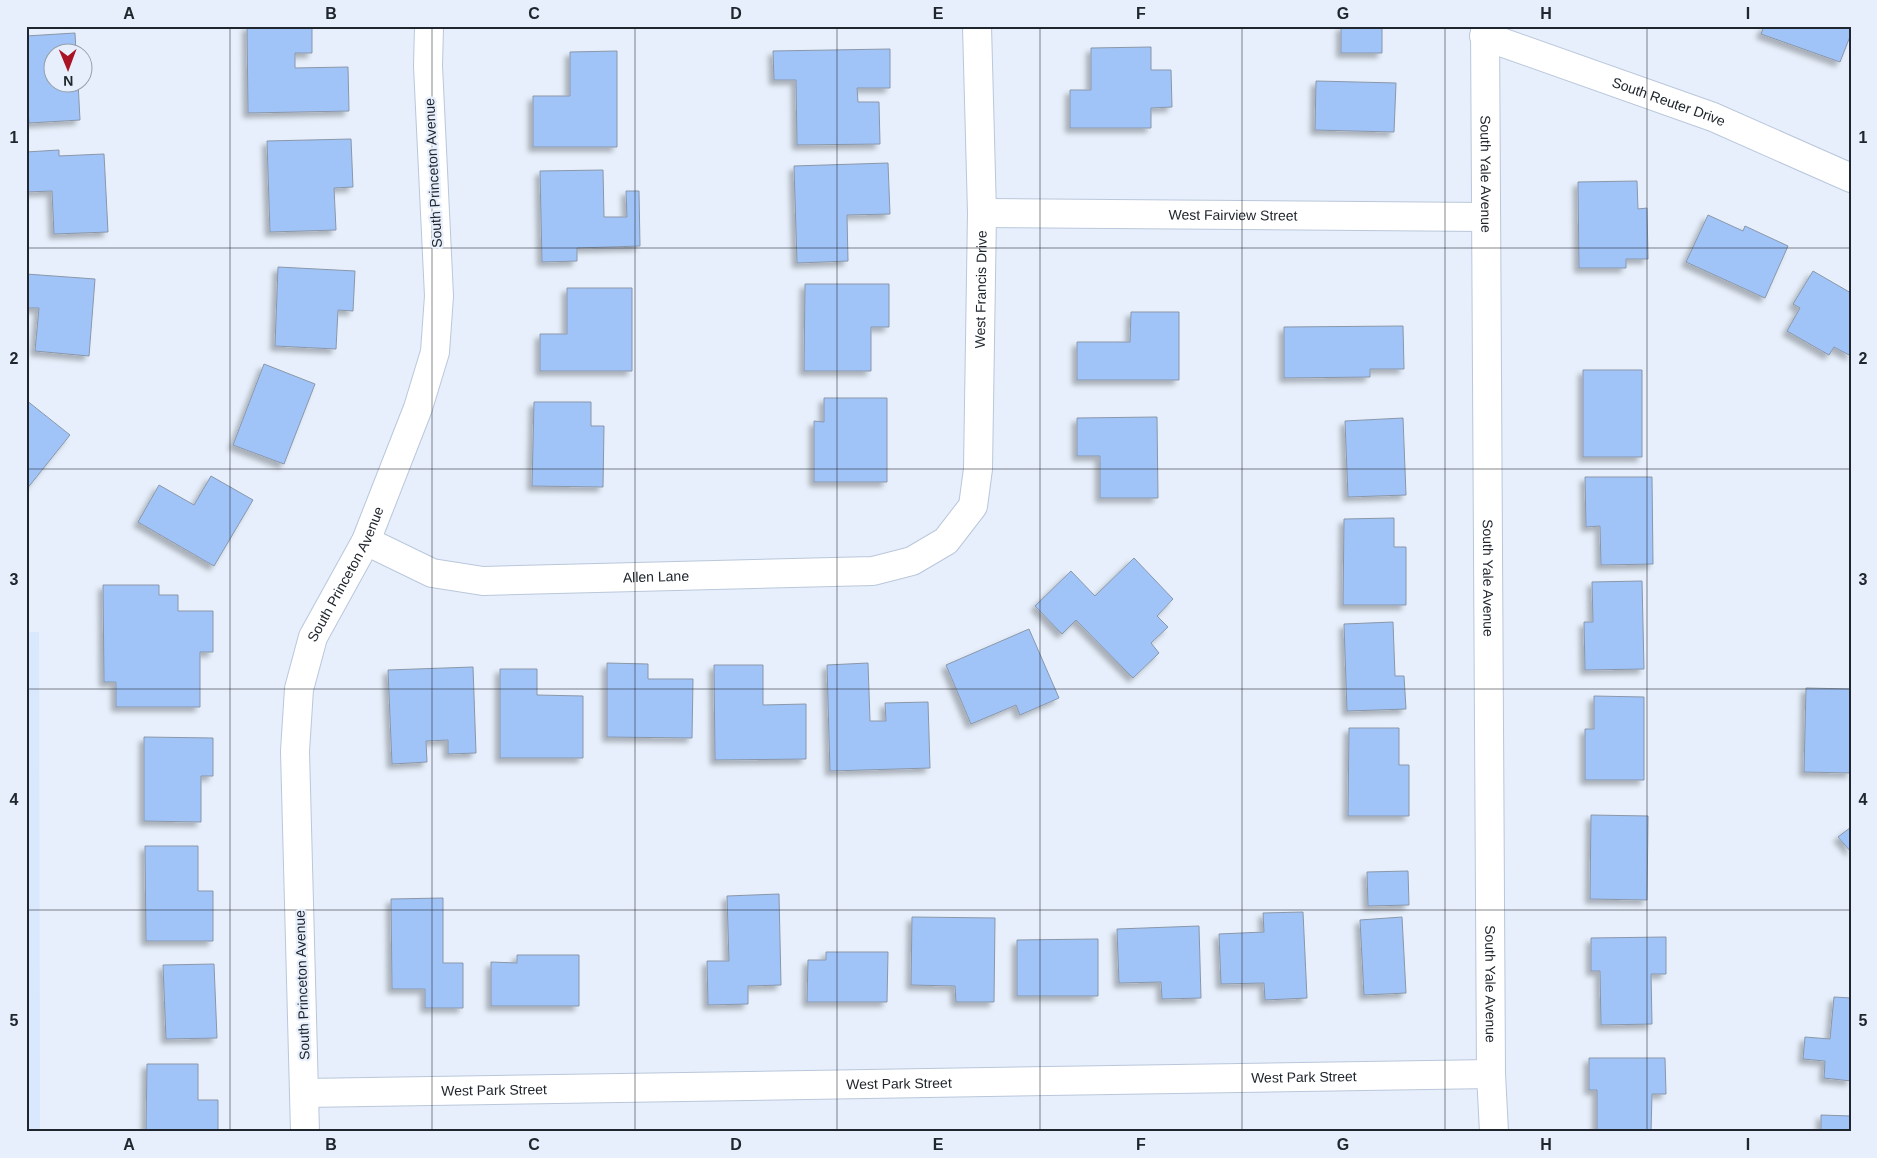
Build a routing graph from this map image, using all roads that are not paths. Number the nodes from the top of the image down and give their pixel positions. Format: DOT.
graph roads {
  1 [pos="429,26"];
  2 [pos="976,26"];
  3 [pos="1485,31"];
  4 [pos="1851,178"];
  5 [pos="982,213"];
  6 [pos="1485,218"];
  7 [pos="366,541"];
  8 [pos="946,541"];
  9 [pos="1491,1074"];
  10 [pos="305,1094"];
  11 [pos="305,1132"];
  12 [pos="1494,1132"];
  1 -- 7 [label="street, South Princeton Avenue"];
  2 -- 5 [label="street, West Francis Drive"];
  3 -- 4 [label="street, South Reuter Drive"];
  3 -- 6 [label="street, South Yale Avenue"];
  5 -- 6 [label="street, West Fairview Street"];
  5 -- 8 [label="street, West Francis Drive"];
  6 -- 9 [label="street, South Yale Avenue"];
  7 -- 8 [label="street, Allen Lane"];
  7 -- 10 [label="street, South Princeton Avenue"];
  9 -- 10 [label="street, West Park Street"];
  9 -- 12 [label="street, South Yale Avenue"];
  10 -- 11 [label="street, South Princeton Avenue"];
}
